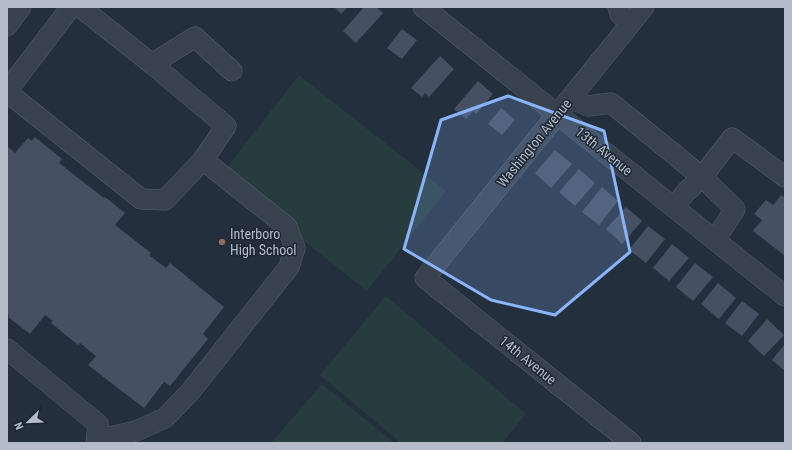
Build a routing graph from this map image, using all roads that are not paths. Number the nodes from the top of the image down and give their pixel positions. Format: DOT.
graph roads {
  1 [pos="21,7"];
  2 [pos="71,7"];
  3 [pos="80,7"];
  4 [pos="423,7"];
  5 [pos="618,7"];
  6 [pos="644,7"];
  7 [pos="630,24"];
  8 [pos="7,26"];
  9 [pos="152,64"];
  10 [pos="232,71"];
  11 [pos="9,96"];
  12 [pos="570,98"];
  13 [pos="557,114"];
  14 [pos="203,160"];
  15 [pos="702,177"];
  16 [pos="785,177"];
  17 [pos="674,207"];
  18 [pos="715,240"];
  19 [pos="425,278"];
  20 [pos="785,296"];
  21 [pos="7,349"];
  22 [pos="96,441"];
  23 [pos="631,443"];
  1 -- 8 [label="street"];
  2 -- 11 [label="street"];
  3 -- 9 [label="street"];
  4 -- 13 [label="street, 13th Avenue"];
  5 -- 7 [label="street"];
  6 -- 7 [label="street, Washington Avenue"];
  7 -- 12 [label="street, Washington Avenue"];
  9 -- 10 [label="street"];
  9 -- 14 [label="street"];
  11 -- 14 [label="street"];
  12 -- 13 [label="street, Washington Avenue"];
  12 -- 15 [label="street"];
  13 -- 17 [label="street, 13th Avenue"];
  13 -- 19 [label="street, Washington Avenue"];
  14 -- 22 [label="street"];
  15 -- 16 [label="street"];
  15 -- 17 [label="street"];
  15 -- 18 [label="street"];
  17 -- 18 [label="street, 13th Avenue"];
  18 -- 20 [label="street, 13th Avenue"];
  19 -- 23 [label="street, 14th Avenue"];
  21 -- 22 [label="street"];
}
